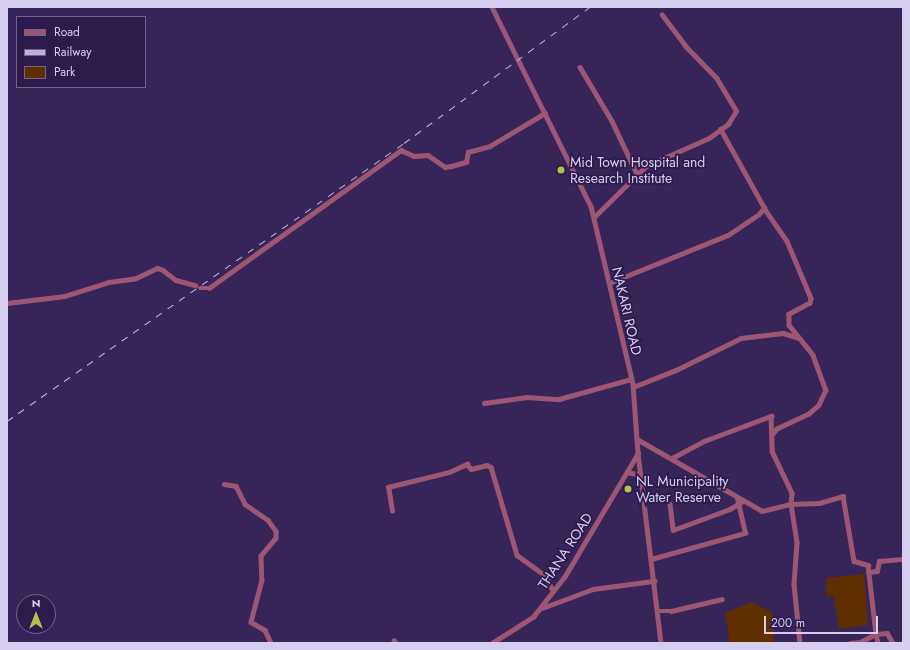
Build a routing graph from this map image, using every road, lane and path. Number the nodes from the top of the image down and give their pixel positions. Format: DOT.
graph roads {
  1 [pos="492,7"];
  2 [pos="662,15"];
  3 [pos="580,67"];
  4 [pos="545,113"];
  5 [pos="720,129"];
  6 [pos="637,174"];
  7 [pos="764,208"];
  8 [pos="594,217"];
  9 [pos="609,283"];
  10 [pos="194,285"];
  11 [pos="200,288"];
  12 [pos="7,303"];
  13 [pos="800,338"];
  14 [pos="631,379"];
  15 [pos="633,387"];
  16 [pos="484,403"];
  17 [pos="773,434"];
  18 [pos="637,439"];
  19 [pos="638,453"];
  20 [pos="672,458"];
  21 [pos="627,472"];
  22 [pos="641,475"];
  23 [pos="224,484"];
  24 [pos="740,502"];
  25 [pos="670,504"];
  26 [pos="791,504"];
  27 [pos="392,511"];
  28 [pos="651,559"];
  29 [pos="900,559"];
  30 [pos="868,572"];
  31 [pos="654,581"];
  32 [pos="553,591"];
  33 [pos="722,599"];
  34 [pos="540,608"];
  35 [pos="657,611"];
  36 [pos="876,634"];
  37 [pos="499,641"];
  38 [pos="271,643"];
  39 [pos="492,643"];
  40 [pos="661,643"];
  41 [pos="800,643"];
  42 [pos="850,643"];
  43 [pos="878,643"];
  44 [pos="893,643"];
  1 -- 4 [label="street, NAKARI ROAD"];
  2 -- 5 [label="street"];
  3 -- 6 [label="street"];
  4 -- 8 [label="street, NAKARI ROAD"];
  4 -- 11 [label="street"];
  5 -- 6 [label="street"];
  5 -- 7 [label="street"];
  6 -- 8 [label="street"];
  7 -- 9 [label="street"];
  7 -- 13 [label="street"];
  8 -- 9 [label="street, NAKARI ROAD"];
  9 -- 14 [label="street, NAKARI ROAD"];
  10 -- 12 [label="street"];
  13 -- 15 [label="street"];
  13 -- 17 [label="street"];
  14 -- 15 [label="street, NAKARI ROAD"];
  14 -- 16 [label="street"];
  15 -- 18 [label="street, NAKARI ROAD"];
  17 -- 20 [label="street"];
  17 -- 26 [label="street"];
  18 -- 19 [label="street, NAKARI ROAD"];
  18 -- 20 [label="street"];
  19 -- 21 [label="street, THANA ROAD"];
  19 -- 22 [label="street, NAKARI ROAD"];
  20 -- 24 [label="street"];
  21 -- 22 [label="street"];
  21 -- 32 [label="street, THANA ROAD"];
  22 -- 28 [label="street, NAKARI ROAD"];
  23 -- 38 [label="street"];
  24 -- 25 [label="street"];
  24 -- 26 [label="street"];
  24 -- 28 [label="street"];
  26 -- 30 [label="street"];
  26 -- 41 [label="street"];
  27 -- 32 [label="street"];
  28 -- 31 [label="street, NAKARI ROAD"];
  29 -- 30 [label="street"];
  30 -- 36 [label="street"];
  31 -- 34 [label="street"];
  31 -- 35 [label="street, NAKARI ROAD"];
  32 -- 34 [label="street, THANA ROAD"];
  33 -- 35 [label="street"];
  34 -- 37 [label="street, THANA ROAD"];
  35 -- 40 [label="street, NAKARI ROAD"];
  36 -- 42 [label="street"];
  36 -- 43 [label="street"];
  36 -- 44 [label="street"];
  37 -- 39 [label="street, THANA ROAD"];
}
